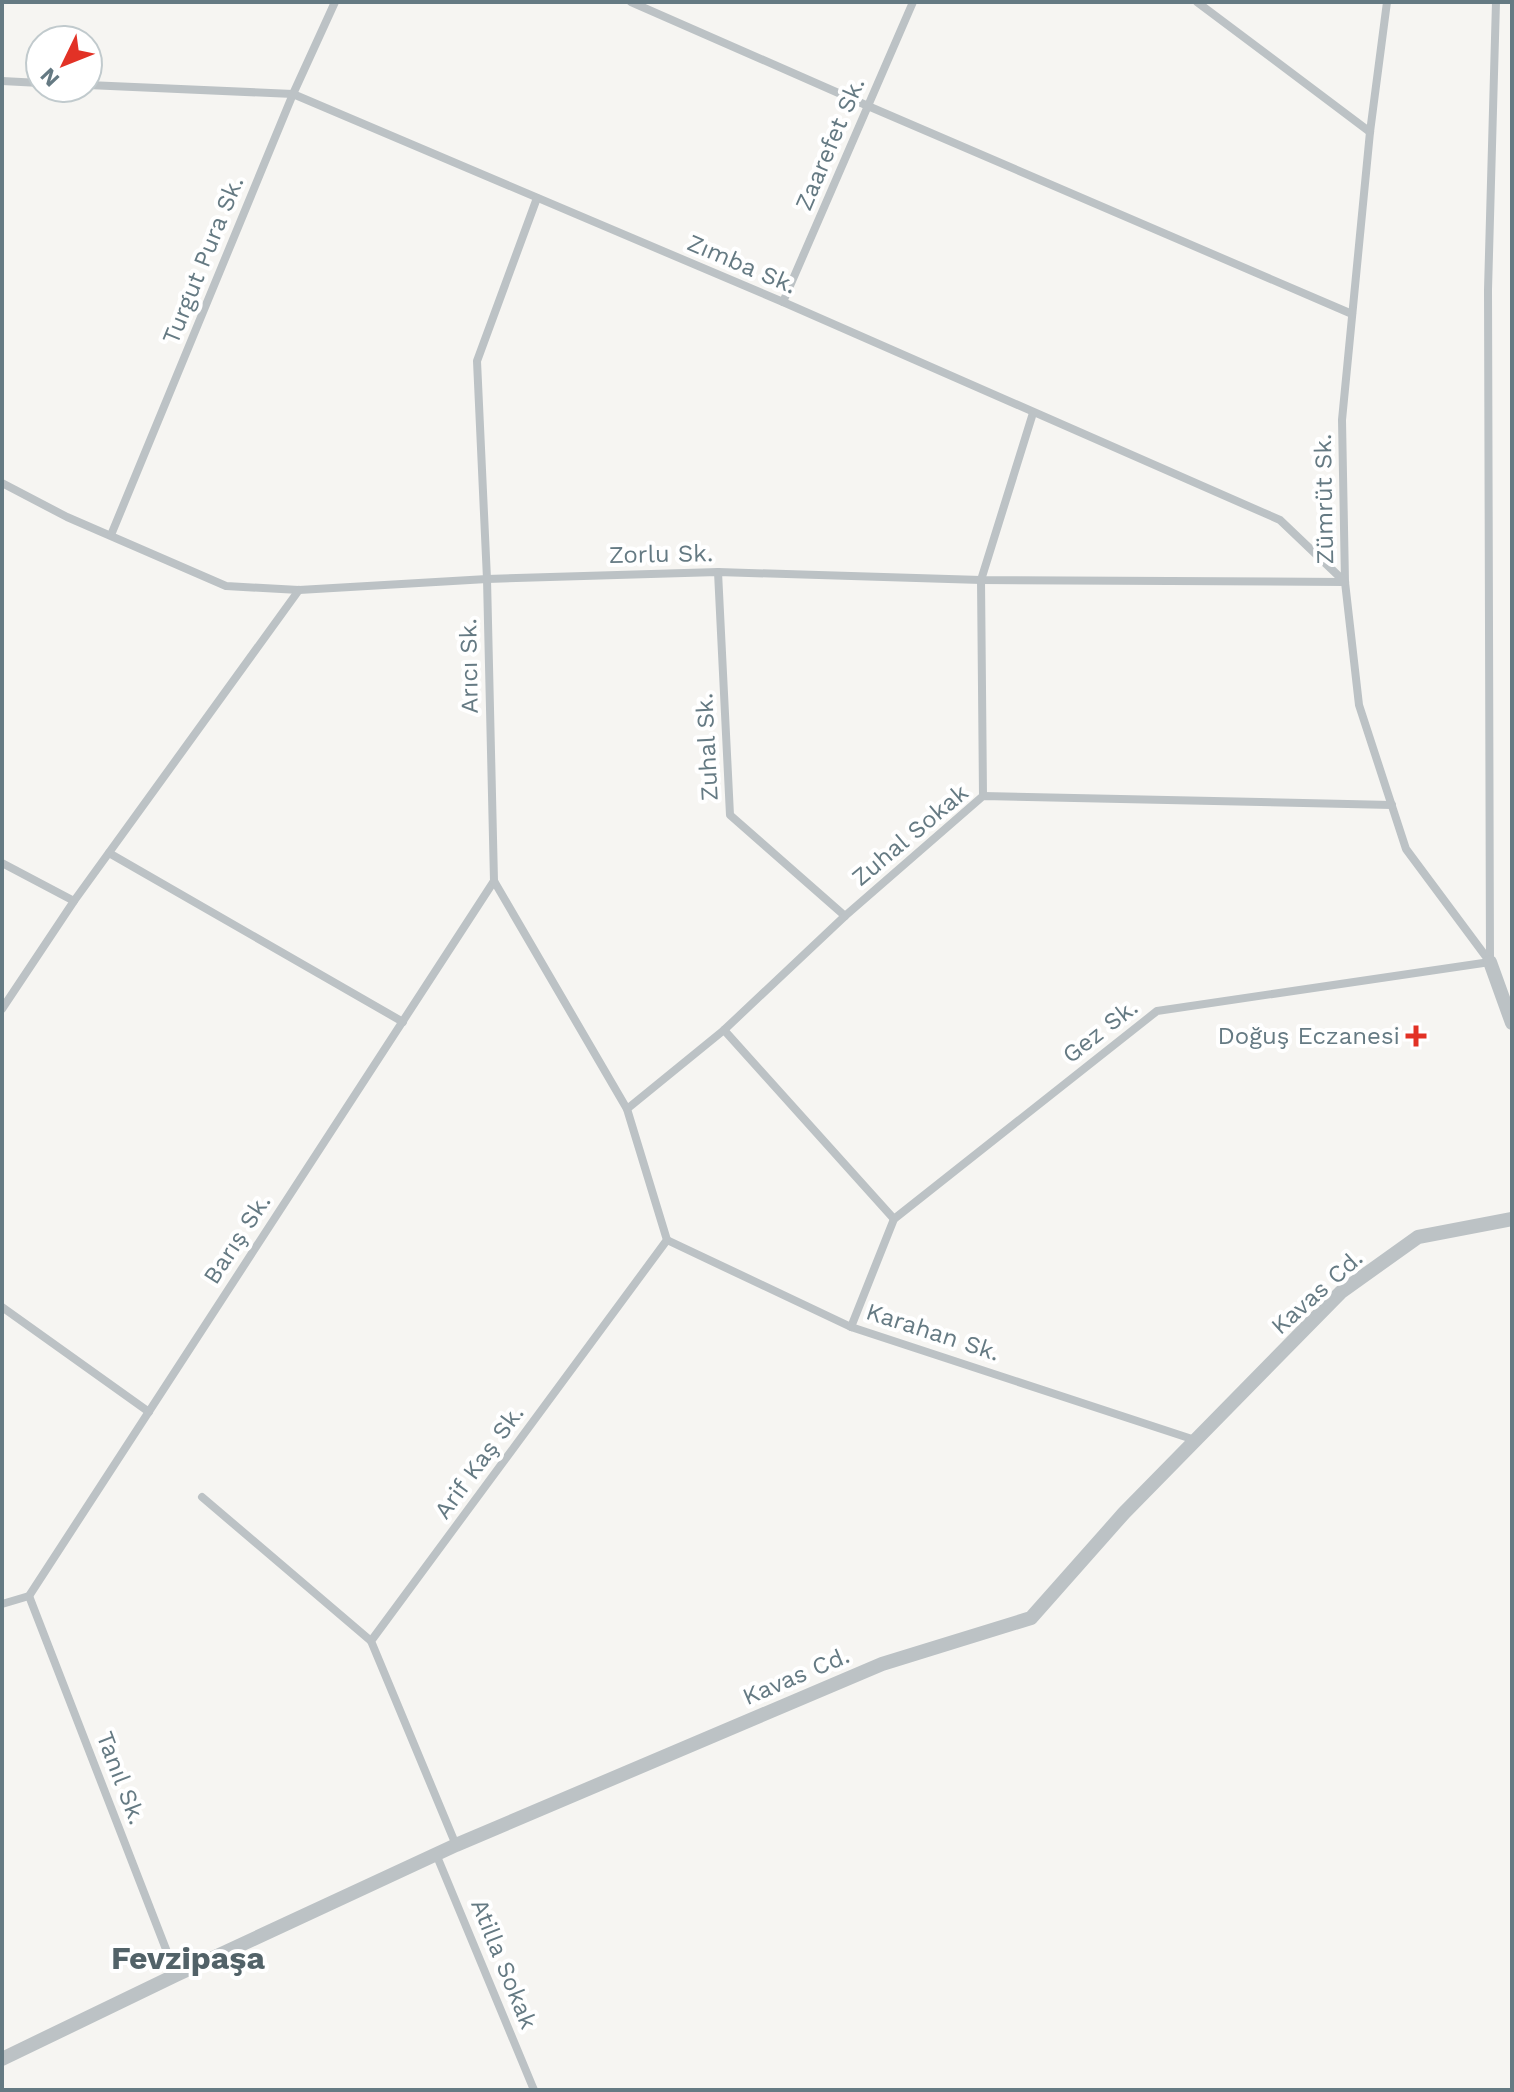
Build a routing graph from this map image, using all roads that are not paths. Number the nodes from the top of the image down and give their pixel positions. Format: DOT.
graph roads {
  1 [pos="335,2"];
  2 [pos="631,2"];
  3 [pos="913,2"];
  4 [pos="1197,2"];
  5 [pos="1387,2"];
  6 [pos="1496,2"];
  7 [pos="2,81"];
  8 [pos="24,82"];
  9 [pos="104,86"];
  10 [pos="293,94"];
  11 [pos="868,106"];
  12 [pos="1370,132"];
  13 [pos="537,198"];
  14 [pos="783,302"];
  15 [pos="1352,314"];
  16 [pos="1033,413"];
  17 [pos="2,483"];
  18 [pos="111,535"];
  19 [pos="718,572"];
  20 [pos="487,579"];
  21 [pos="981,580"];
  22 [pos="1345,582"];
  23 [pos="299,590"];
  24 [pos="983,796"];
  25 [pos="1392,805"];
  26 [pos="109,853"];
  27 [pos="2,863"];
  28 [pos="494,881"];
  29 [pos="74,901"];
  30 [pos="845,916"];
  31 [pos="1490,962"];
  32 [pos="2,1009"];
  33 [pos="403,1022"];
  34 [pos="1512,1023"];
  35 [pos="724,1030"];
  36 [pos="627,1109"];
  37 [pos="894,1219"];
  38 [pos="1512,1219"];
  39 [pos="667,1240"];
  40 [pos="2,1307"];
  41 [pos="851,1327"];
  42 [pos="149,1412"];
  43 [pos="1195,1440"];
  44 [pos="202,1497"];
  45 [pos="29,1596"];
  46 [pos="2,1604"];
  47 [pos="371,1641"];
  48 [pos="456,1845"];
  49 [pos="436,1854"];
  50 [pos="176,1975"];
  51 [pos="2,2059"];
  52 [pos="534,2090"];
  1 -- 10 [label="street, Turgut Pura Sk."];
  2 -- 11 [label="street"];
  3 -- 11 [label="street, Zaarefet Sk."];
  4 -- 12 [label="street"];
  5 -- 12 [label="street, Zümrüt Sk."];
  6 -- 31 [label="street"];
  7 -- 8 [label="street"];
  9 -- 10 [label="street, Zımba Sk."];
  10 -- 13 [label="street, Zımba Sk."];
  10 -- 18 [label="street, Turgut Pura Sk."];
  11 -- 14 [label="street, Zaarefet Sk."];
  11 -- 15 [label="street"];
  12 -- 15 [label="street, Zümrüt Sk."];
  13 -- 14 [label="street, Zımba Sk."];
  13 -- 20 [label="street, Arıcı Sk."];
  14 -- 16 [label="street, Zımba Sk."];
  15 -- 22 [label="street, Zümrüt Sk."];
  16 -- 21 [label="street"];
  16 -- 22 [label="street, Zımba Sk."];
  17 -- 18 [label="street, Zorlu Sk."];
  18 -- 23 [label="street, Zorlu Sk."];
  19 -- 20 [label="street, Zorlu Sk."];
  19 -- 21 [label="street, Zorlu Sk."];
  19 -- 30 [label="street, Zuhal Sk."];
  20 -- 23 [label="street, Zorlu Sk."];
  20 -- 28 [label="street, Arıcı Sk."];
  21 -- 22 [label="street, Zorlu Sk."];
  21 -- 24 [label="street"];
  22 -- 25 [label="street, Zümrüt Sk."];
  23 -- 26 [label="street"];
  24 -- 25 [label="street, Zuhal Sokak"];
  24 -- 30 [label="street, Zuhal Sokak"];
  25 -- 31 [label="street, Zümrüt Sk."];
  26 -- 29 [label="street"];
  26 -- 33 [label="street"];
  27 -- 29 [label="street"];
  28 -- 33 [label="street, Barış Sk."];
  28 -- 36 [label="street, Arıcı Sk."];
  29 -- 32 [label="street"];
  30 -- 35 [label="street, Zuhal Sokak"];
  31 -- 34 [label="street"];
  31 -- 37 [label="street, Gez Sk."];
  33 -- 42 [label="street, Barış Sk."];
  35 -- 36 [label="street, Zuhal Sokak"];
  35 -- 37 [label="street"];
  36 -- 39 [label="street"];
  37 -- 41 [label="street, Gez Sk."];
  38 -- 43 [label="street, Kavas Cd."];
  39 -- 41 [label="street, Karahan Sk."];
  39 -- 47 [label="street, Arif Kaş Sk."];
  40 -- 42 [label="street"];
  41 -- 43 [label="street, Karahan Sk."];
  42 -- 45 [label="street, Barış Sk."];
  43 -- 48 [label="street, Kavas Cd."];
  44 -- 47 [label="street"];
  45 -- 46 [label="street"];
  45 -- 50 [label="street, Tanıl Sk."];
  47 -- 48 [label="street"];
  48 -- 49 [label="street, Kavas Cd."];
  49 -- 50 [label="street, Kavas Cd."];
  49 -- 52 [label="street, Atilla Sokak"];
  50 -- 51 [label="street, Kavas Cd."];
}
